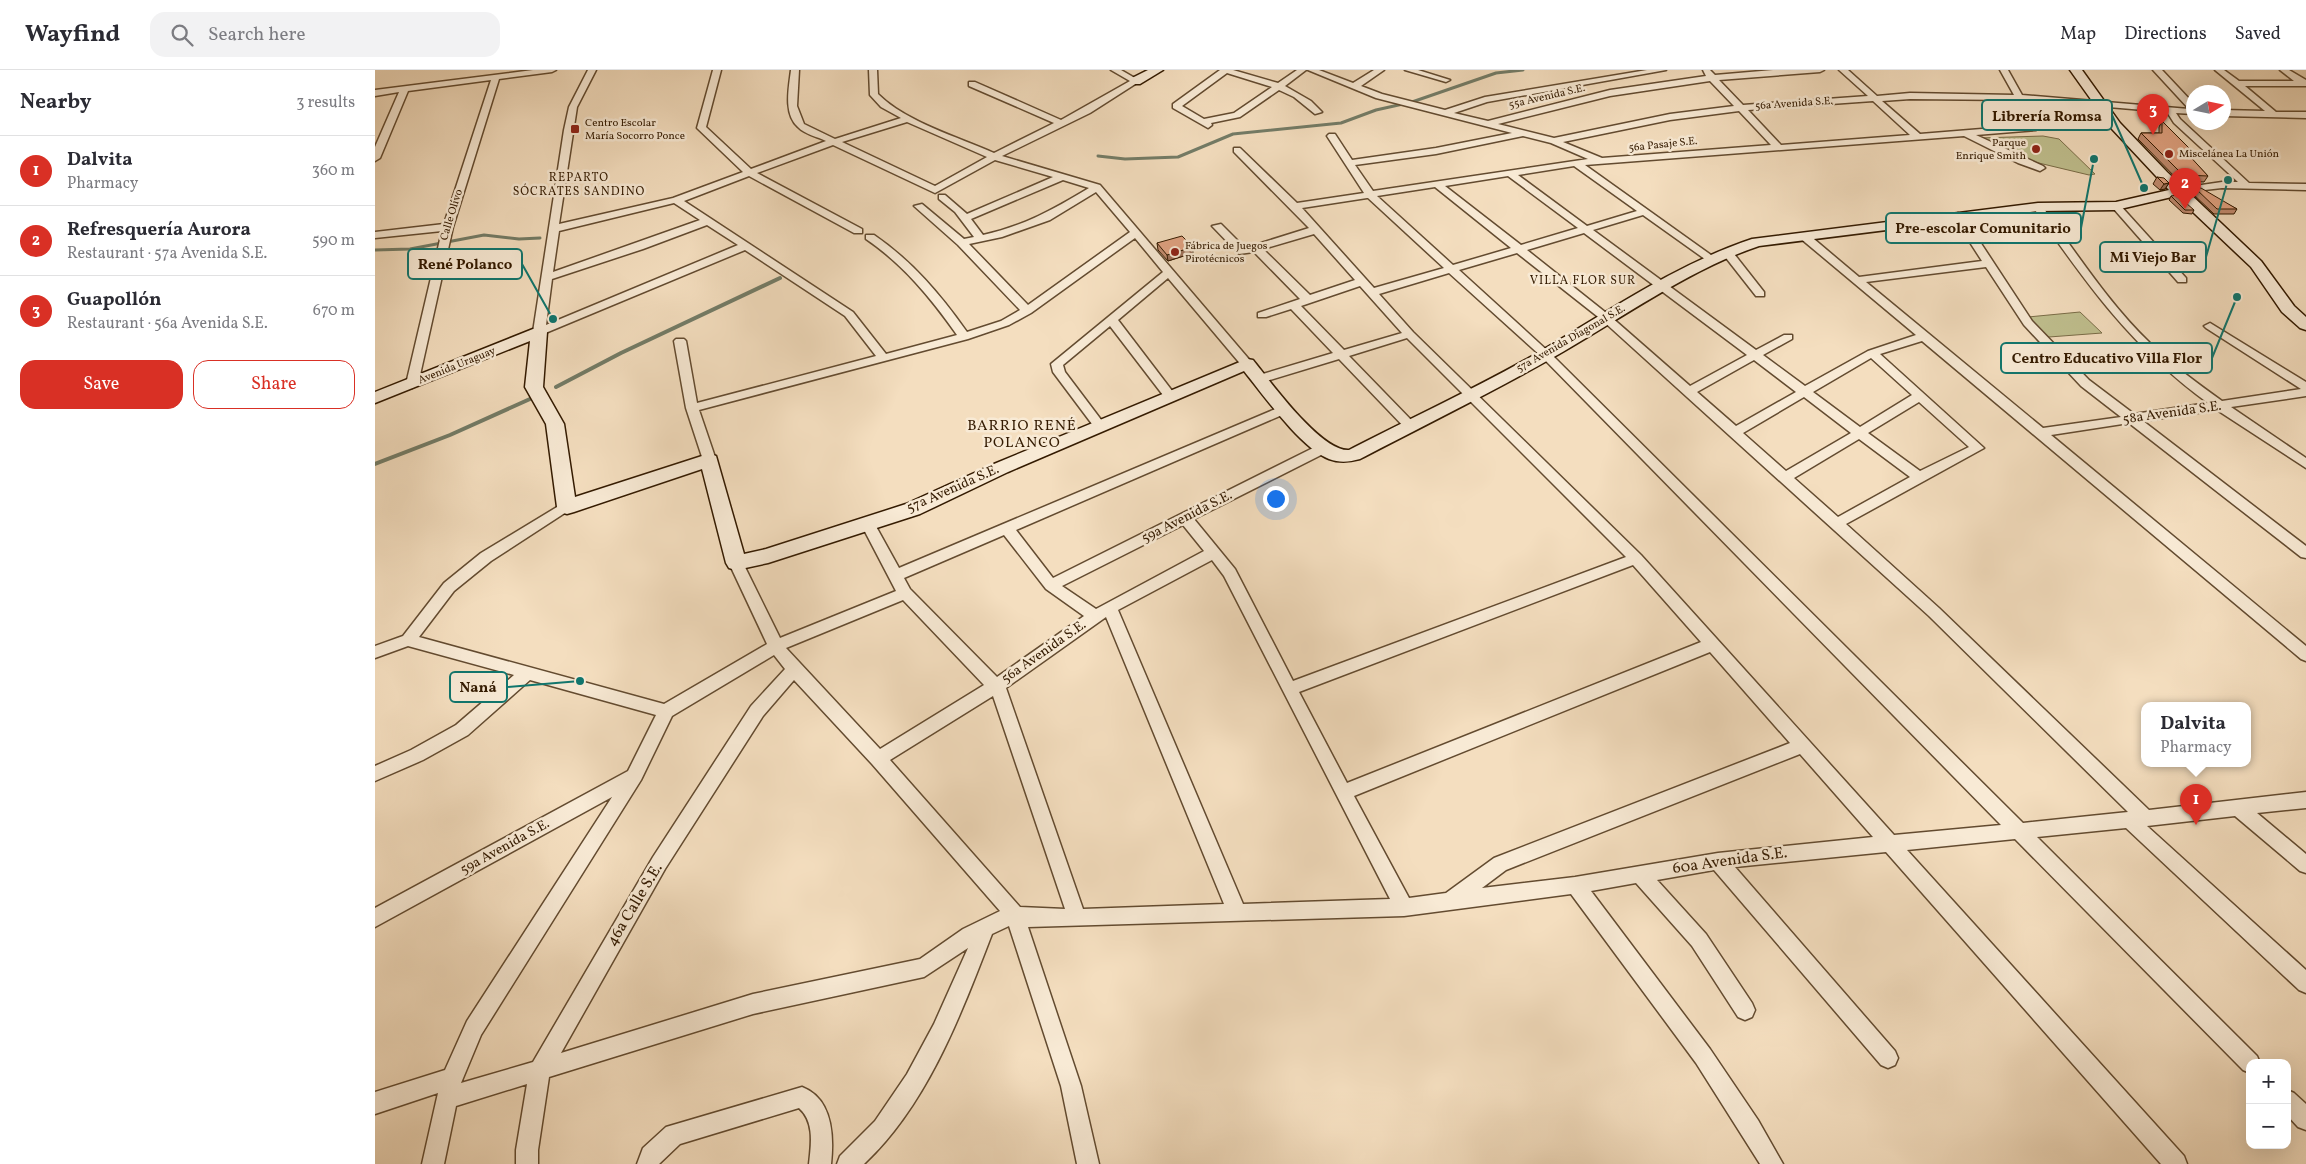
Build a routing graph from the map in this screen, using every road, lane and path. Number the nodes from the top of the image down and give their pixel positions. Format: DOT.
graph roads {
  1 [pos="552,70"];
  2 [pos="593,70"];
  3 [pos="717,70"];
  4 [pos="795,70"];
  5 [pos="873,70"];
  6 [pos="1115,70"];
  7 [pos="1157,70"];
  8 [pos="1225,70"];
  9 [pos="1303,70"];
  10 [pos="1312,70"];
  11 [pos="1380,70"];
  12 [pos="1409,70"];
  13 [pos="1662,70"];
  14 [pos="1820,70"];
  15 [pos="1843,70"];
  16 [pos="2004,70"];
  17 [pos="2076,70"];
  18 [pos="2157,70"];
  19 [pos="2219,70"];
  20 [pos="2284,70"];
  21 [pos="1775,71"];
  22 [pos="1708,73"];
  23 [pos="496,77"];
  24 [pos="1446,80"];
  25 [pos="1135,81"];
  26 [pos="2305,83"];
  27 [pos="972,84"];
  28 [pos="2237,84"];
  29 [pos="1280,85"];
  30 [pos="1353,88"];
  31 [pos="405,89"];
  32 [pos="375,93"];
  33 [pos="2019,98"];
  34 [pos="1874,99"];
  35 [pos="2186,101"];
  36 [pos="2102,104"];
  37 [pos="1739,108"];
  38 [pos="2170,110"];
  39 [pos="2186,111"];
  40 [pos="1318,112"];
  41 [pos="2231,112"];
  42 [pos="1445,113"];
  43 [pos="2274,114"];
  44 [pos="2306,115"];
  45 [pos="908,119"];
  46 [pos="390,123"];
  47 [pos="1061,124"];
  48 [pos="1488,124"];
  49 [pos="375,125"];
  50 [pos="1526,133"];
  51 [pos="1964,133"];
  52 [pos="1331,136"];
  53 [pos="1917,136"];
  54 [pos="1554,141"];
  55 [pos="833,142"];
  56 [pos="1777,146"];
  57 [pos="1237,150"];
  58 [pos="995,157"];
  59 [pos="375,158"];
  60 [pos="1601,162"];
  61 [pos="1349,163"];
  62 [pos="1576,163"];
  63 [pos="2040,168"];
  64 [pos="748,172"];
  65 [pos="1511,174"];
  66 [pos="1064,176"];
  67 [pos="1438,185"];
  68 [pos="2247,186"];
  69 [pos="1097,187"];
  70 [pos="2306,187"];
  71 [pos="2181,191"];
  72 [pos="1371,196"];
  73 [pos="942,197"];
  74 [pos="676,200"];
  75 [pos="919,206"];
  76 [pos="1295,206"];
  77 [pos="2116,206"];
  78 [pos="2038,207"];
  79 [pos="1644,212"];
  80 [pos="1958,216"];
  81 [pos="965,218"];
  82 [pos="708,221"];
  83 [pos="1217,226"];
  84 [pos="448,227"];
  85 [pos="553,229"];
  86 [pos="1315,230"];
  87 [pos="858,231"];
  88 [pos="1586,231"];
  89 [pos="1137,232"];
  90 [pos="375,235"];
  91 [pos="1804,236"];
  92 [pos="870,237"];
  93 [pos="980,239"];
  94 [pos="962,243"];
  95 [pos="747,245"];
  96 [pos="1257,249"];
  97 [pos="1521,250"];
  98 [pos="1727,252"];
  99 [pos="1713,260"];
  100 [pos="1990,263"];
  101 [pos="1453,269"];
  102 [pos="1169,272"];
  103 [pos="547,277"];
  104 [pos="1858,280"];
  105 [pos="2182,280"];
  106 [pos="1364,281"];
  107 [pos="1662,288"];
  108 [pos="1374,292"];
  109 [pos="1759,294"];
  110 [pos="1308,300"];
  111 [pos="1293,304"];
  112 [pos="1027,311"];
  113 [pos="1262,315"];
  114 [pos="1606,318"];
  115 [pos="1111,319"];
  116 [pos="2306,325"];
  117 [pos="2210,326"];
  118 [pos="539,332"];
  119 [pos="1409,334"];
  120 [pos="1925,336"];
  121 [pos="964,337"];
  122 [pos="1788,337"];
  123 [pos="680,341"];
  124 [pos="1872,353"];
  125 [pos="1341,356"];
  126 [pos="1546,356"];
  127 [pos="1753,356"];
  128 [pos="882,357"];
  129 [pos="1247,364"];
  130 [pos="1260,379"];
  131 [pos="412,384"];
  132 [pos="2306,387"];
  133 [pos="1687,392"];
  134 [pos="1802,392"];
  135 [pos="2306,392"];
  136 [pos="1472,394"];
  137 [pos="1170,396"];
  138 [pos="1920,396"];
  139 [pos="375,398"];
  140 [pos="2222,406"];
  141 [pos="692,408"];
  142 [pos="1285,409"];
  143 [pos="2130,419"];
  144 [pos="1099,425"];
  145 [pos="1411,427"];
  146 [pos="1735,432"];
  147 [pos="1857,432"];
  148 [pos="2039,433"];
  149 [pos="1323,448"];
  150 [pos="709,460"];
  151 [pos="2306,464"];
  152 [pos="1919,477"];
  153 [pos="1785,478"];
  154 [pos="567,507"];
  155 [pos="1185,518"];
  156 [pos="868,524"];
  157 [pos="1836,524"];
  158 [pos="1008,530"];
  159 [pos="1215,552"];
  160 [pos="2306,553"];
  161 [pos="1636,559"];
  162 [pos="736,563"];
  163 [pos="895,576"];
  164 [pos="1051,586"];
  165 [pos="905,593"];
  166 [pos="1110,608"];
  167 [pos="1095,616"];
  168 [pos="408,640"];
  169 [pos="1713,644"];
  170 [pos="777,646"];
  171 [pos="375,652"];
  172 [pos="2306,655"];
  173 [pos="794,669"];
  174 [pos="529,672"];
  175 [pos="995,686"];
  176 [pos="1289,689"];
  177 [pos="666,711"];
  178 [pos="1801,746"];
  179 [pos="878,759"];
  180 [pos="375,774"];
  181 [pos="635,775"];
  182 [pos="1344,792"];
  183 [pos="2306,800"];
  184 [pos="2238,808"];
  185 [pos="2137,819"];
  186 [pos="2017,830"];
  187 [pos="1887,843"];
  188 [pos="1718,861"];
  189 [pos="2306,866"];
  190 [pos="1640,874"];
  191 [pos="1575,885"];
  192 [pos="1451,900"];
  193 [pos="1404,907"];
  194 [pos="1237,912"];
  195 [pos="1014,914"];
  196 [pos="375,918"];
  197 [pos="1077,918"];
  198 [pos="987,926"];
  199 [pos="2306,983"];
  200 [pos="1745,1010"];
  201 [pos="1887,1058"];
  202 [pos="2246,1059"];
  203 [pos="540,1069"];
  204 [pos="452,1078"];
  205 [pos="448,1098"];
  206 [pos="375,1103"];
  207 [pos="2291,1104"];
  208 [pos="2306,1119"];
  209 [pos="433,1164"];
  210 [pos="527,1164"];
  211 [pos="648,1164"];
  212 [pos="820,1164"];
  213 [pos="848,1164"];
  214 [pos="1088,1164"];
  215 [pos="1771,1164"];
  216 [pos="2176,1164"];
  1 -- 23 [label="street"];
  2 -- 85 [label="street"];
  3 -- 64 [label="street"];
  4 -- 55 [label="street"];
  5 -- 45 [label="street"];
  6 -- 25 [label="street"];
  7 -- 25 [label="street"];
  8 -- 29 [label="street"];
  8 -- 29 [label="street"];
  9 -- 29 [label="street"];
  10 -- 30 [label="street"];
  11 -- 30 [label="street"];
  12 -- 24 [label="street"];
  13 -- 42 [label="street"];
  14 -- 21 [label="street, 55a Avenida S.E."];
  15 -- 34 [label="street"];
  16 -- 33 [label="street"];
  17 -- 36 [label="street"];
  18 -- 35 [label="street"];
  19 -- 28 [label="street"];
  20 -- 26 [label="street"];
  21 -- 22 [label="street, 55a Avenida S.E."];
  22 -- 37 [label="street"];
  22 -- 48 [label="street, 55a Avenida S.E."];
  23 -- 31 [label="street"];
  23 -- 84 [label="street, Calle Olivo"];
  25 -- 47 [label="street"];
  26 -- 28 [label="street"];
  27 -- 47 [label="street"];
  28 -- 43 [label="street"];
  29 -- 40 [label="street"];
  30 -- 42 [label="street"];
  31 -- 32 [label="street"];
  31 -- 46 [label="street"];
  33 -- 34 [label="street, 56a Avenida S.E."];
  33 -- 36 [label="street, 56a Avenida S.E."];
  33 -- 51 [label="street, 56a Pasaje S.E."];
  34 -- 37 [label="street, 56a Avenida S.E."];
  34 -- 53 [label="street"];
  36 -- 38 [label="street, 56a Avenida S.E."];
  36 -- 71 [label="street"];
  37 -- 54 [label="street, 56a Avenida S.E."];
  37 -- 56 [label="street"];
  38 -- 39 [label="street, 56a Avenida S.E."];
  38 -- 68 [label="street"];
  41 -- 43 [label="street"];
  42 -- 48 [label="street"];
  43 -- 44 [label="street"];
  45 -- 55 [label="street"];
  45 -- 58 [label="street"];
  46 -- 49 [label="street"];
  46 -- 59 [label="street"];
  47 -- 58 [label="street"];
  48 -- 50 [label="street"];
  50 -- 54 [label="street"];
  50 -- 61 [label="street"];
  51 -- 53 [label="street, 56a Pasaje S.E."];
  51 -- 63 [label="street"];
  52 -- 61 [label="street"];
  53 -- 56 [label="street, 56a Pasaje S.E."];
  54 -- 60 [label="street"];
  55 -- 58 [label="street"];
  55 -- 64 [label="street"];
  56 -- 60 [label="street, 56a Pasaje S.E."];
  57 -- 76 [label="street"];
  58 -- 66 [label="street"];
  60 -- 62 [label="street, 56a Pasaje S.E."];
  61 -- 72 [label="street"];
  62 -- 65 [label="street, 56a Pasaje S.E."];
  62 -- 79 [label="street"];
  64 -- 74 [label="street"];
  64 -- 87 [label="street"];
  65 -- 67 [label="street, 56a Pasaje S.E."];
  65 -- 88 [label="street"];
  66 -- 69 [label="street"];
  66 -- 81 [label="street"];
  67 -- 72 [label="street, 56a Pasaje S.E."];
  67 -- 97 [label="street"];
  68 -- 70 [label="street"];
  68 -- 71 [label="street"];
  69 -- 89 [label="street"];
  69 -- 93 [label="street"];
  71 -- 77 [label="street"];
  71 -- 116 [label="street"];
  72 -- 76 [label="street, 56a Pasaje S.E."];
  72 -- 101 [label="street"];
  73 -- 81 [label="street"];
  74 -- 82 [label="street"];
  74 -- 85 [label="street"];
  75 -- 94 [label="street"];
  76 -- 86 [label="street"];
  77 -- 78 [label="street"];
  77 -- 105 [label="street"];
  78 -- 80 [label="street"];
  78 -- 140 [label="street"];
  79 -- 88 [label="street"];
  79 -- 99 [label="street"];
  80 -- 91 [label="street"];
  80 -- 100 [label="street"];
  81 -- 93 [label="street"];
  82 -- 95 [label="street"];
  82 -- 103 [label="street"];
  83 -- 96 [label="street"];
  84 -- 90 [label="street"];
  84 -- 131 [label="street, Calle Olivo"];
  85 -- 103 [label="street"];
  86 -- 96 [label="street"];
  86 -- 106 [label="street"];
  88 -- 97 [label="street"];
  88 -- 107 [label="street"];
  89 -- 102 [label="street"];
  89 -- 112 [label="street"];
  91 -- 98 [label="street, 57a Avenida Diagonal S.E."];
  91 -- 104 [label="street"];
  92 -- 121 [label="street"];
  93 -- 94 [label="street"];
  94 -- 112 [label="street"];
  95 -- 118 [label="street"];
  95 -- 128 [label="street"];
  96 -- 110 [label="street"];
  97 -- 101 [label="street"];
  97 -- 114 [label="street"];
  98 -- 99 [label="street, 57a Avenida Diagonal S.E."];
  98 -- 109 [label="street"];
  99 -- 107 [label="street, 57a Avenida Diagonal S.E."];
  100 -- 104 [label="street"];
  100 -- 143 [label="street"];
  101 -- 108 [label="street"];
  101 -- 126 [label="street"];
  102 -- 115 [label="street"];
  102 -- 129 [label="street"];
  103 -- 118 [label="street"];
  104 -- 120 [label="street"];
  106 -- 108 [label="street"];
  106 -- 110 [label="street"];
  107 -- 114 [label="street, 57a Avenida Diagonal S.E."];
  107 -- 127 [label="street"];
  108 -- 119 [label="street"];
  110 -- 111 [label="street"];
  111 -- 113 [label="street"];
  111 -- 125 [label="street"];
  112 -- 121 [label="street"];
  114 -- 126 [label="street, 57a Avenida Diagonal S.E."];
  114 -- 133 [label="street"];
  115 -- 137 [label="street"];
  115 -- 144 [label="street"];
  117 -- 132 [label="street"];
  118 -- 131 [label="street, Avenida Uraguay"];
  118 -- 154 [label="street"];
  119 -- 125 [label="street"];
  119 -- 136 [label="street"];
  120 -- 124 [label="street"];
  120 -- 148 [label="street"];
  121 -- 128 [label="street"];
  122 -- 127 [label="street"];
  123 -- 141 [label="street"];
  124 -- 134 [label="street"];
  124 -- 138 [label="street"];
  125 -- 130 [label="street"];
  125 -- 145 [label="street"];
  126 -- 136 [label="street, 57a Avenida Diagonal S.E."];
  126 -- 186 [label="street"];
  127 -- 133 [label="street"];
  127 -- 134 [label="street"];
  128 -- 141 [label="street"];
  129 -- 130 [label="street"];
  129 -- 137 [label="street, 57a Avenida S.E."];
  130 -- 142 [label="street"];
  131 -- 139 [label="street, Avenida Uraguay"];
  133 -- 146 [label="street"];
  134 -- 146 [label="street"];
  134 -- 147 [label="street"];
  135 -- 140 [label="street, 58a Avenida S.E."];
  136 -- 145 [label="street, 57a Avenida Diagonal S.E."];
  136 -- 161 [label="street"];
  137 -- 144 [label="street, 57a Avenida S.E."];
  138 -- 147 [label="street"];
  138 -- 152 [label="street"];
  140 -- 143 [label="street, 58a Avenida S.E."];
  140 -- 151 [label="street"];
  141 -- 150 [label="street"];
  142 -- 149 [label="street"];
  142 -- 158 [label="street"];
  143 -- 148 [label="street, 58a Avenida S.E."];
  143 -- 160 [label="street"];
  144 -- 156 [label="street, 57a Avenida S.E."];
  145 -- 149 [label="street, 57a Avenida Diagonal S.E."];
  146 -- 153 [label="street"];
  147 -- 152 [label="street"];
  147 -- 153 [label="street"];
  148 -- 172 [label="street"];
  149 -- 155 [label="street, 59a Avenida S.E."];
  150 -- 154 [label="street"];
  150 -- 162 [label="street"];
  152 -- 157 [label="street"];
  153 -- 157 [label="street"];
  154 -- 168 [label="street"];
  155 -- 159 [label="street"];
  155 -- 164 [label="street, 59a Avenida S.E."];
  156 -- 162 [label="street, 57a Avenida S.E."];
  156 -- 163 [label="street"];
  157 -- 185 [label="street"];
  158 -- 163 [label="street"];
  158 -- 164 [label="street"];
  159 -- 166 [label="street, 56a Avenida S.E."];
  159 -- 176 [label="street"];
  161 -- 169 [label="street"];
  161 -- 176 [label="street"];
  162 -- 170 [label="street"];
  163 -- 165 [label="street"];
  164 -- 167 [label="street"];
  165 -- 170 [label="street"];
  165 -- 175 [label="street"];
  166 -- 167 [label="street, 56a Avenida S.E."];
  166 -- 194 [label="street"];
  167 -- 175 [label="street, 56a Avenida S.E."];
  168 -- 171 [label="street"];
  168 -- 174 [label="street"];
  169 -- 178 [label="street"];
  169 -- 182 [label="street"];
  170 -- 173 [label="street"];
  170 -- 177 [label="street"];
  173 -- 179 [label="street"];
  173 -- 203 [label="street, 46a Calle S.E."];
  174 -- 177 [label="street"];
  174 -- 180 [label="street"];
  175 -- 179 [label="street, 56a Avenida S.E."];
  175 -- 197 [label="street"];
  176 -- 182 [label="street"];
  177 -- 181 [label="street"];
  178 -- 187 [label="street"];
  178 -- 192 [label="street"];
  179 -- 195 [label="street"];
  181 -- 196 [label="street, 59a Avenida S.E."];
  181 -- 204 [label="street"];
  182 -- 193 [label="street"];
  183 -- 184 [label="street, 60a Avenida S.E."];
  184 -- 185 [label="street, 60a Avenida S.E."];
  184 -- 189 [label="street"];
  185 -- 186 [label="street, 60a Avenida S.E."];
  185 -- 199 [label="street"];
  186 -- 187 [label="street, 60a Avenida S.E."];
  186 -- 202 [label="street"];
  187 -- 188 [label="street, 60a Avenida S.E."];
  187 -- 216 [label="street"];
  188 -- 190 [label="street, 60a Avenida S.E."];
  188 -- 201 [label="street"];
  190 -- 191 [label="street, 60a Avenida S.E."];
  190 -- 200 [label="street"];
  191 -- 192 [label="street, 60a Avenida S.E."];
  191 -- 215 [label="street"];
  192 -- 193 [label="street, 60a Avenida S.E."];
  193 -- 194 [label="street, 60a Avenida S.E."];
  194 -- 197 [label="street, 60a Avenida S.E."];
  195 -- 197 [label="street, 60a Avenida S.E."];
  195 -- 198 [label="street"];
  195 -- 214 [label="street"];
  198 -- 203 [label="street"];
  198 -- 213 [label="street"];
  203 -- 205 [label="street"];
  203 -- 210 [label="street, 46a Calle S.E."];
  204 -- 205 [label="street"];
  204 -- 206 [label="street"];
  205 -- 209 [label="street"];
  207 -- 208 [label="street"];
  211 -- 212 [label="street"];
}
